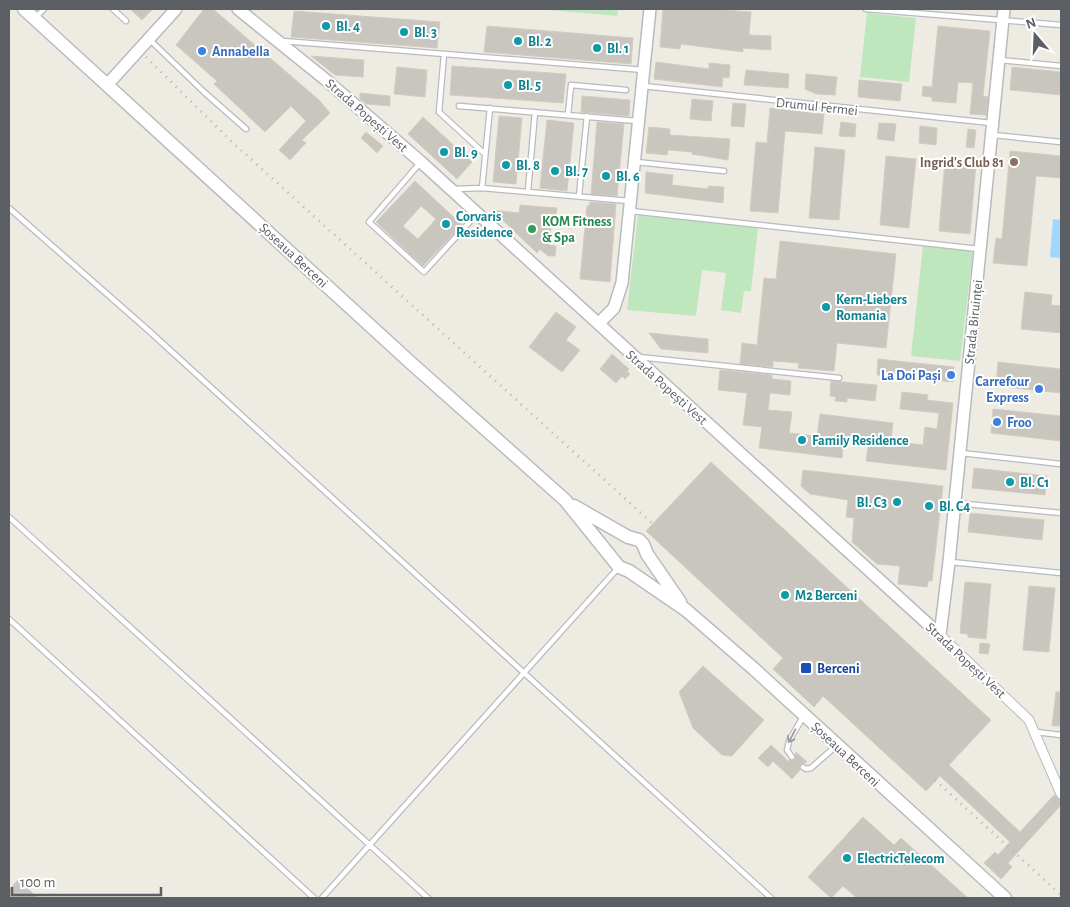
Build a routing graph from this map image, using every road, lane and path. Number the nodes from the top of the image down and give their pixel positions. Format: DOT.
graph roads {
  1 [pos="24,9"];
  2 [pos="44,9"];
  3 [pos="112,9"];
  4 [pos="176,9"];
  5 [pos="238,9"];
  6 [pos="650,9"];
  7 [pos="866,9"];
  8 [pos="1004,9"];
  9 [pos="35,18"];
  10 [pos="126,21"];
  11 [pos="1003,21"];
  12 [pos="1061,25"];
  13 [pos="149,39"];
  14 [pos="274,39"];
  15 [pos="444,54"];
  16 [pos="999,60"];
  17 [pos="1061,66"];
  18 [pos="644,70"];
  19 [pos="107,85"];
  20 [pos="642,86"];
  21 [pos="626,90"];
  22 [pos="459,106"];
  23 [pos="490,108"];
  24 [pos="535,112"];
  25 [pos="568,115"];
  26 [pos="587,116"];
  27 [pos="639,121"];
  28 [pos="246,129"];
  29 [pos="992,129"];
  30 [pos="1061,142"];
  31 [pos="485,154"];
  32 [pos="421,162"];
  33 [pos="635,162"];
  34 [pos="724,171"];
  35 [pos="482,188"];
  36 [pos="451,190"];
  37 [pos="528,191"];
  38 [pos="579,196"];
  39 [pos="630,206"];
  40 [pos="9,208"];
  41 [pos="477,214"];
  42 [pos="980,249"];
  43 [pos="598,323"];
  44 [pos="632,356"];
  45 [pos="839,378"];
  46 [pos="960,452"];
  47 [pos="1061,464"];
  48 [pos="565,500"];
  49 [pos="955,503"];
  50 [pos="1061,513"];
  51 [pos="9,518"];
  52 [pos="628,538"];
  53 [pos="647,554"];
  54 [pos="949,562"];
  55 [pos="621,565"];
  56 [pos="1061,573"];
  57 [pos="686,610"];
  58 [pos="9,620"];
  59 [pos="940,635"];
  60 [pos="524,674"];
  61 [pos="804,716"];
  62 [pos="1036,732"];
  63 [pos="1061,735"];
  64 [pos="836,746"];
  65 [pos="792,757"];
  66 [pos="803,767"];
  67 [pos="1061,794"];
  68 [pos="369,845"];
  69 [pos="314,898"];
  70 [pos="322,898"];
  71 [pos="428,898"];
  72 [pos="771,898"];
  73 [pos="1005,898"];
  1 -- 9 [label="main road, Șoseaua Berceni"];
  2 -- 9 [label="lane"];
  3 -- 10 [label="lane"];
  4 -- 13 [label="street"];
  5 -- 14 [label="street, Strada Popești Vest"];
  6 -- 18 [label="street"];
  7 -- 11 [label="lane"];
  8 -- 11 [label="street, Strada Biruinței"];
  9 -- 19 [label="main road, Șoseaua Berceni"];
  11 -- 12 [label="lane"];
  11 -- 16 [label="street, Strada Biruinței"];
  13 -- 19 [label="street"];
  13 -- 28 [label="lane"];
  14 -- 15 [label="lane"];
  14 -- 32 [label="street, Strada Popești Vest"];
  15 -- 18 [label="lane"];
  15 -- 31 [label="lane"];
  16 -- 17 [label="lane"];
  16 -- 29 [label="street, Strada Biruinței"];
  18 -- 20 [label="street"];
  19 -- 48 [label="main road, Șoseaua Berceni"];
  20 -- 27 [label="street"];
  20 -- 29 [label="lane, Drumul Fermei"];
  21 -- 25 [label="lane"];
  22 -- 23 [label="lane"];
  23 -- 24 [label="lane"];
  23 -- 31 [label="lane"];
  24 -- 25 [label="lane"];
  24 -- 37 [label="lane"];
  25 -- 26 [label="lane"];
  26 -- 27 [label="lane"];
  26 -- 38 [label="lane"];
  27 -- 33 [label="street"];
  29 -- 30 [label="lane, Drumul Fermei"];
  29 -- 42 [label="street, Strada Biruinței"];
  31 -- 35 [label="lane"];
  32 -- 36 [label="street, Strada Popești Vest"];
  32 -- 41 [label="lane"];
  33 -- 34 [label="lane"];
  33 -- 39 [label="street"];
  35 -- 36 [label="lane"];
  35 -- 37 [label="lane"];
  36 -- 41 [label="street, Strada Popești Vest"];
  37 -- 38 [label="lane"];
  38 -- 39 [label="lane"];
  39 -- 42 [label="lane"];
  39 -- 43 [label="street"];
  40 -- 60 [label="lane"];
  41 -- 43 [label="street, Strada Popești Vest"];
  42 -- 46 [label="street, Strada Biruinței"];
  43 -- 44 [label="street, Strada Popești Vest"];
  44 -- 45 [label="lane"];
  44 -- 59 [label="street, Strada Popești Vest"];
  46 -- 47 [label="lane"];
  46 -- 49 [label="street, Strada Biruinței"];
  48 -- 52 [label="main road, Șoseaua Berceni"];
  48 -- 55 [label="main road, Șoseaua Berceni"];
  49 -- 50 [label="lane"];
  49 -- 54 [label="street, Strada Biruinței"];
  51 -- 68 [label="lane"];
  52 -- 53 [label="main road, Șoseaua Berceni"];
  52 -- 55 [label="main road"];
  53 -- 55 [label="main road"];
  53 -- 57 [label="main road, Șoseaua Berceni"];
  54 -- 56 [label="lane"];
  54 -- 59 [label="street, Strada Biruinței"];
  55 -- 57 [label="main road, Șoseaua Berceni"];
  55 -- 60 [label="lane"];
  57 -- 61 [label="main road, Șoseaua Berceni"];
  58 -- 69 [label="lane"];
  59 -- 62 [label="street, Strada Popești Vest"];
  60 -- 68 [label="lane"];
  60 -- 72 [label="lane"];
  61 -- 64 [label="main road, Șoseaua Berceni"];
  61 -- 65 [label="lane, one-way"];
  62 -- 63 [label="lane"];
  62 -- 67 [label="street, Strada Popești Vest"];
  64 -- 66 [label="lane"];
  64 -- 73 [label="main road, Șoseaua Berceni"];
  68 -- 70 [label="lane"];
  68 -- 71 [label="lane"];
}
